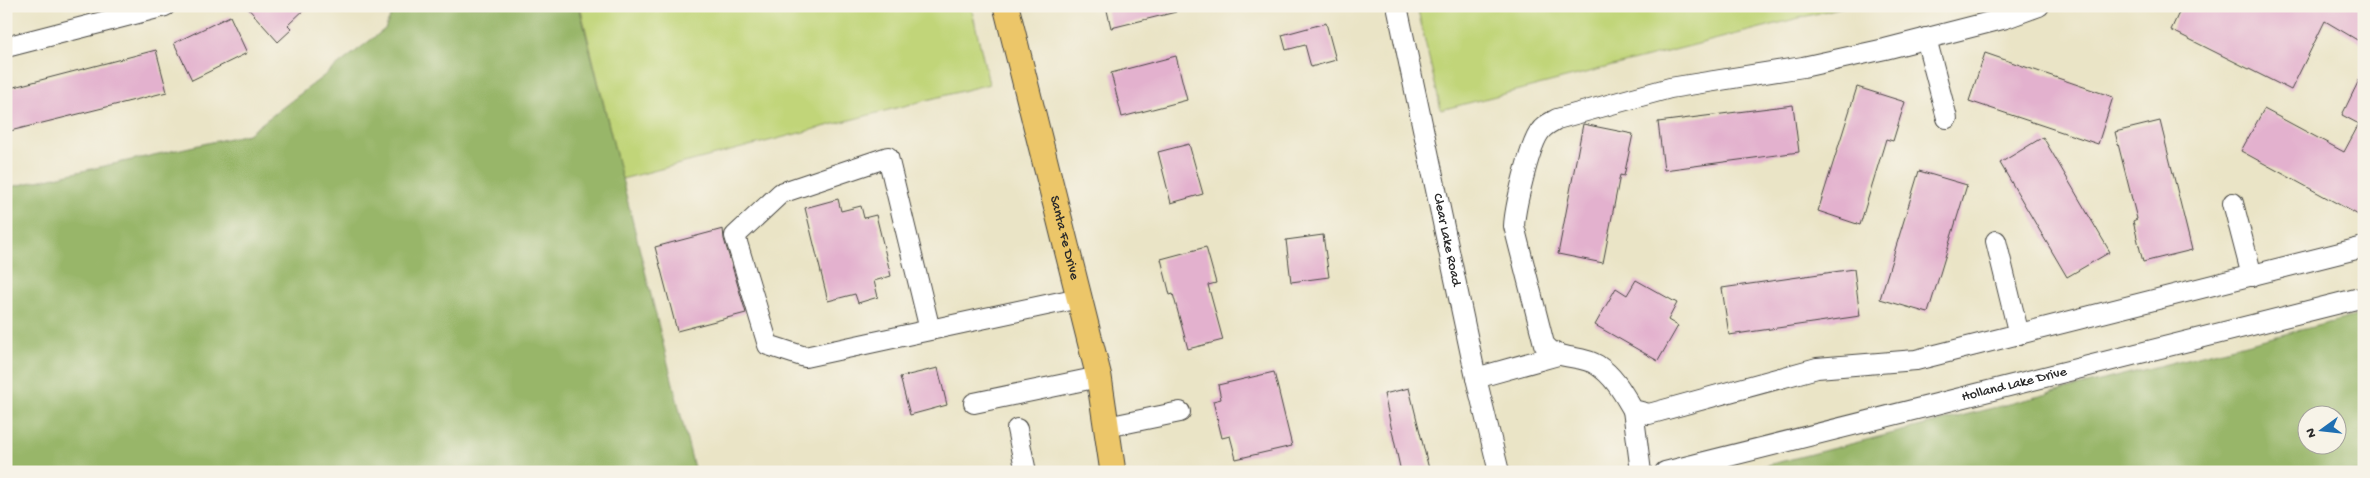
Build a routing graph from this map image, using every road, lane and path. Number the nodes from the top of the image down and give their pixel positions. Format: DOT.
graph roads {
  1 [pos="165,6"];
  2 [pos="1006,6"];
  3 [pos="1397,6"];
  4 [pos="2039,6"];
  5 [pos="1926,38"];
  6 [pos="6,47"];
  7 [pos="1947,118"];
  8 [pos="2234,202"];
  9 [pos="1996,241"];
  10 [pos="2364,248"];
  11 [pos="2252,276"];
  12 [pos="2364,297"];
  13 [pos="1079,298"];
  14 [pos="930,330"];
  15 [pos="2019,334"];
  16 [pos="1558,355"];
  17 [pos="1099,377"];
  18 [pos="1476,378"];
  19 [pos="974,403"];
  20 [pos="1633,410"];
  21 [pos="1180,412"];
  22 [pos="1107,427"];
  23 [pos="1017,429"];
  24 [pos="1026,472"];
  25 [pos="1113,472"];
  26 [pos="1499,472"];
  27 [pos="1642,472"];
  28 [pos="1665,472"];
  1 -- 6 [label="street"];
  2 -- 13 [label="main road, Santa Fe Drive"];
  3 -- 18 [label="street, Clear Lake Road"];
  4 -- 5 [label="street"];
  5 -- 7 [label="street"];
  5 -- 16 [label="street"];
  8 -- 11 [label="street"];
  9 -- 15 [label="street"];
  10 -- 11 [label="street"];
  11 -- 15 [label="street"];
  12 -- 28 [label="street, Holland Lake Drive"];
  13 -- 14 [label="street"];
  13 -- 17 [label="main road, Santa Fe Drive"];
  14 -- 14 [label="street"];
  15 -- 20 [label="street"];
  16 -- 18 [label="street"];
  16 -- 20 [label="street"];
  17 -- 19 [label="street"];
  17 -- 22 [label="main road, Santa Fe Drive"];
  18 -- 26 [label="street, Clear Lake Road"];
  20 -- 27 [label="street"];
  21 -- 22 [label="street"];
  22 -- 25 [label="main road, Santa Fe Drive"];
  23 -- 24 [label="street"];
}
